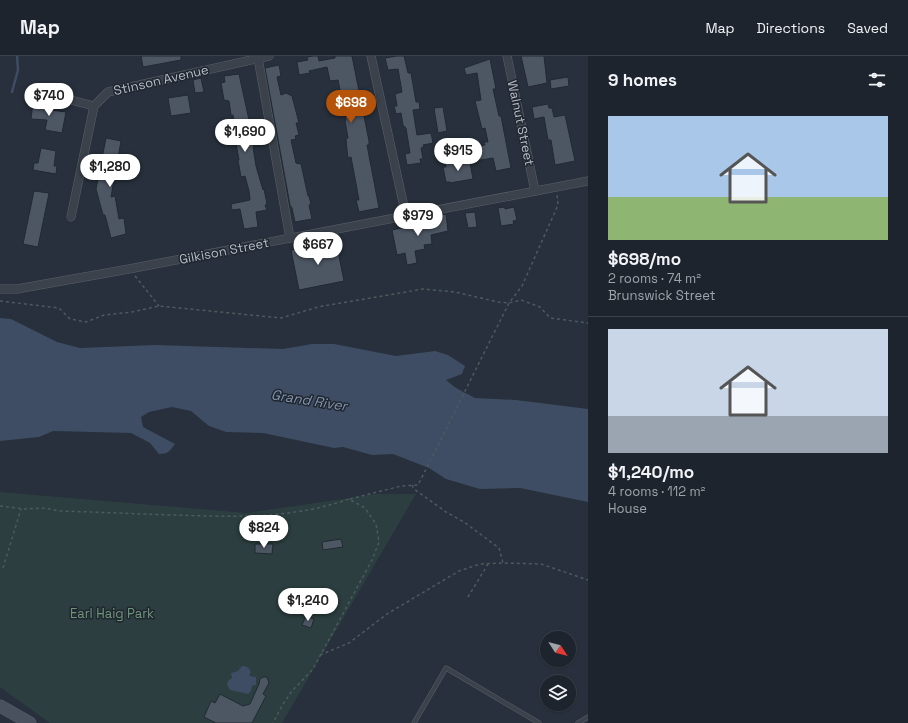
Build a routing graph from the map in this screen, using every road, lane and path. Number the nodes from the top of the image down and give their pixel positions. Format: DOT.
graph roads {
  1 [pos="269,56"];
  2 [pos="371,56"];
  3 [pos="507,56"];
  4 [pos="258,58"];
  5 [pos="59,97"];
  6 [pos="94,106"];
  7 [pos="588,181"];
  8 [pos="535,191"];
  9 [pos="558,205"];
  10 [pos="406,216"];
  11 [pos="71,217"];
  12 [pos="290,238"];
  13 [pos="129,269"];
  14 [pos="0,289"];
  15 [pos="0,302"];
  16 [pos="509,303"];
  17 [pos="159,306"];
  18 [pos="588,323"];
  19 [pos="412,485"];
  20 [pos="349,499"];
  21 [pos="0,506"];
  22 [pos="21,508"];
  23 [pos="503,562"];
  24 [pos="488,564"];
  25 [pos="3,568"];
  26 [pos="588,580"];
  27 [pos="468,597"];
  28 [pos="320,655"];
  29 [pos="0,706"];
  30 [pos="588,717"];
  31 [pos="30,723"];
  32 [pos="273,723"];
  33 [pos="414,723"];
  34 [pos="539,723"];
  35 [pos="578,723"];
  1 -- 4 [label="street, Stinson Avenue"];
  2 -- 10 [label="street"];
  3 -- 8 [label="street, Walnut Street"];
  4 -- 6 [label="street, Stinson Avenue"];
  4 -- 12 [label="street"];
  5 -- 6 [label="street"];
  6 -- 11 [label="street"];
  7 -- 8 [label="street, Gilkison Street"];
  8 -- 10 [label="street, Gilkison Street"];
  9 -- 16 [label="path"];
  10 -- 12 [label="street, Gilkison Street"];
  12 -- 13 [label="street, Gilkison Street"];
  13 -- 14 [label="street, Gilkison Street"];
  13 -- 17 [label="path"];
  15 -- 17 [label="path"];
  16 -- 17 [label="path"];
  16 -- 18 [label="path"];
  16 -- 19 [label="path"];
  19 -- 20 [label="path"];
  19 -- 23 [label="path"];
  20 -- 22 [label="path"];
  20 -- 28 [label="path"];
  21 -- 22 [label="path"];
  22 -- 25 [label="path"];
  23 -- 24 [label="path"];
  23 -- 26 [label="path"];
  24 -- 27 [label="path"];
  24 -- 28 [label="path"];
  28 -- 32 [label="path"];
  29 -- 31 [label="main road"];
  30 -- 35 [label="lane"];
  33 -- 34 [label="lane"];
}
